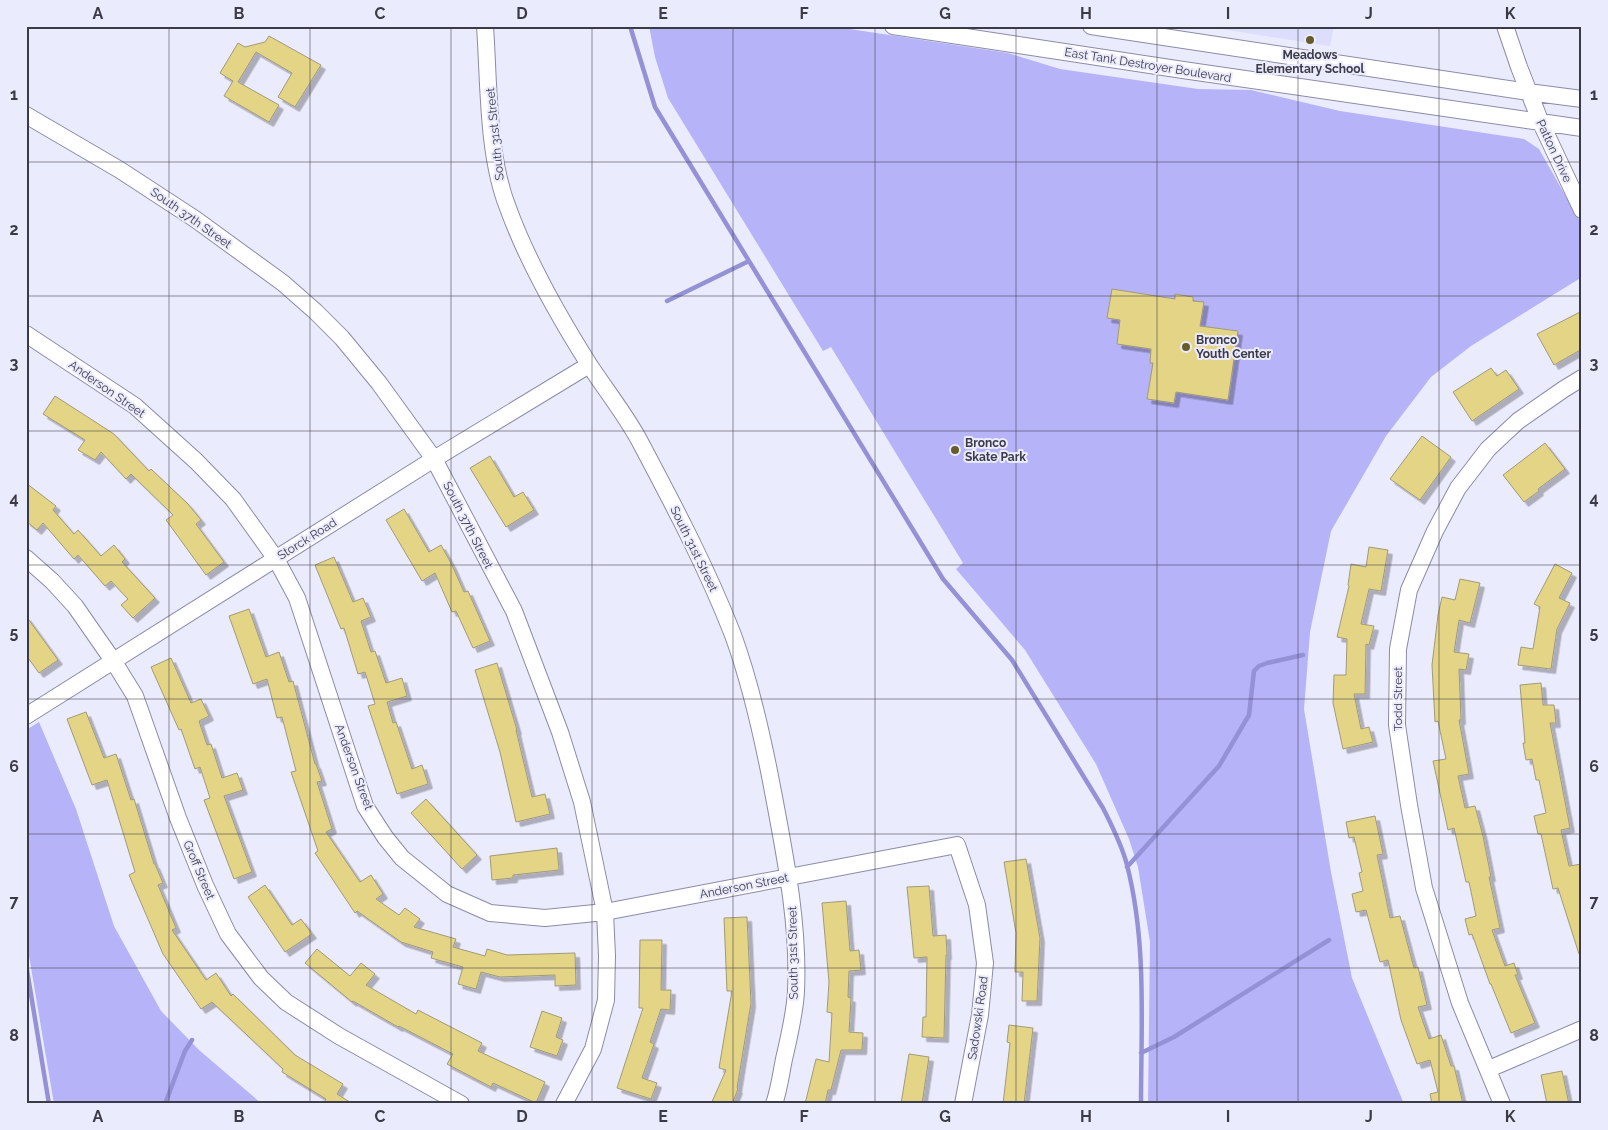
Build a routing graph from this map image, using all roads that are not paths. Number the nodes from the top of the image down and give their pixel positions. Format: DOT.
graph roads {
  1 [pos="485,26"];
  2 [pos="893,26"];
  3 [pos="1090,26"];
  4 [pos="1505,26"];
  5 [pos="1528,92"];
  6 [pos="1582,98"];
  7 [pos="26,115"];
  8 [pos="1540,123"];
  9 [pos="1582,128"];
  10 [pos="1582,210"];
  11 [pos="26,334"];
  12 [pos="589,365"];
  13 [pos="1582,378"];
  14 [pos="434,459"];
  15 [pos="26,558"];
  16 [pos="276,559"];
  17 [pos="114,662"];
  18 [pos="26,716"];
  19 [pos="957,845"];
  20 [pos="789,878"];
  21 [pos="604,912"];
  22 [pos="1582,1029"];
  23 [pos="1489,1069"];
  24 [pos="461,1104"];
  25 [pos="564,1104"];
  26 [pos="774,1104"];
  27 [pos="963,1104"];
  28 [pos="1502,1104"];
  1 -- 12 [label="street, South 31st Street"];
  2 -- 8 [label="street, East Tank Destroyer Boulevard"];
  3 -- 5 [label="street"];
  4 -- 5 [label="street, Patton Drive"];
  5 -- 6 [label="street"];
  5 -- 8 [label="street, Patton Drive"];
  7 -- 14 [label="street, South 37th Street"];
  8 -- 9 [label="street, East Tank Destroyer Boulevard"];
  8 -- 10 [label="street, Patton Drive"];
  11 -- 16 [label="street, Anderson Street"];
  12 -- 14 [label="street, Storck Road"];
  12 -- 20 [label="street, South 31st Street"];
  13 -- 23 [label="street, Todd Street"];
  14 -- 16 [label="street, Storck Road"];
  14 -- 21 [label="street, South 37th Street"];
  15 -- 17 [label="street, Groff Street"];
  16 -- 17 [label="street, Storck Road"];
  16 -- 21 [label="street, Anderson Street"];
  17 -- 18 [label="street, Storck Road"];
  17 -- 24 [label="street, Groff Street"];
  19 -- 20 [label="street, Anderson Street"];
  19 -- 27 [label="street, Sadowski Road"];
  20 -- 21 [label="street, Anderson Street"];
  20 -- 26 [label="street, South 31st Street"];
  21 -- 25 [label="street, South 37th Street"];
  22 -- 23 [label="street"];
  23 -- 28 [label="street, Todd Street"];
}
